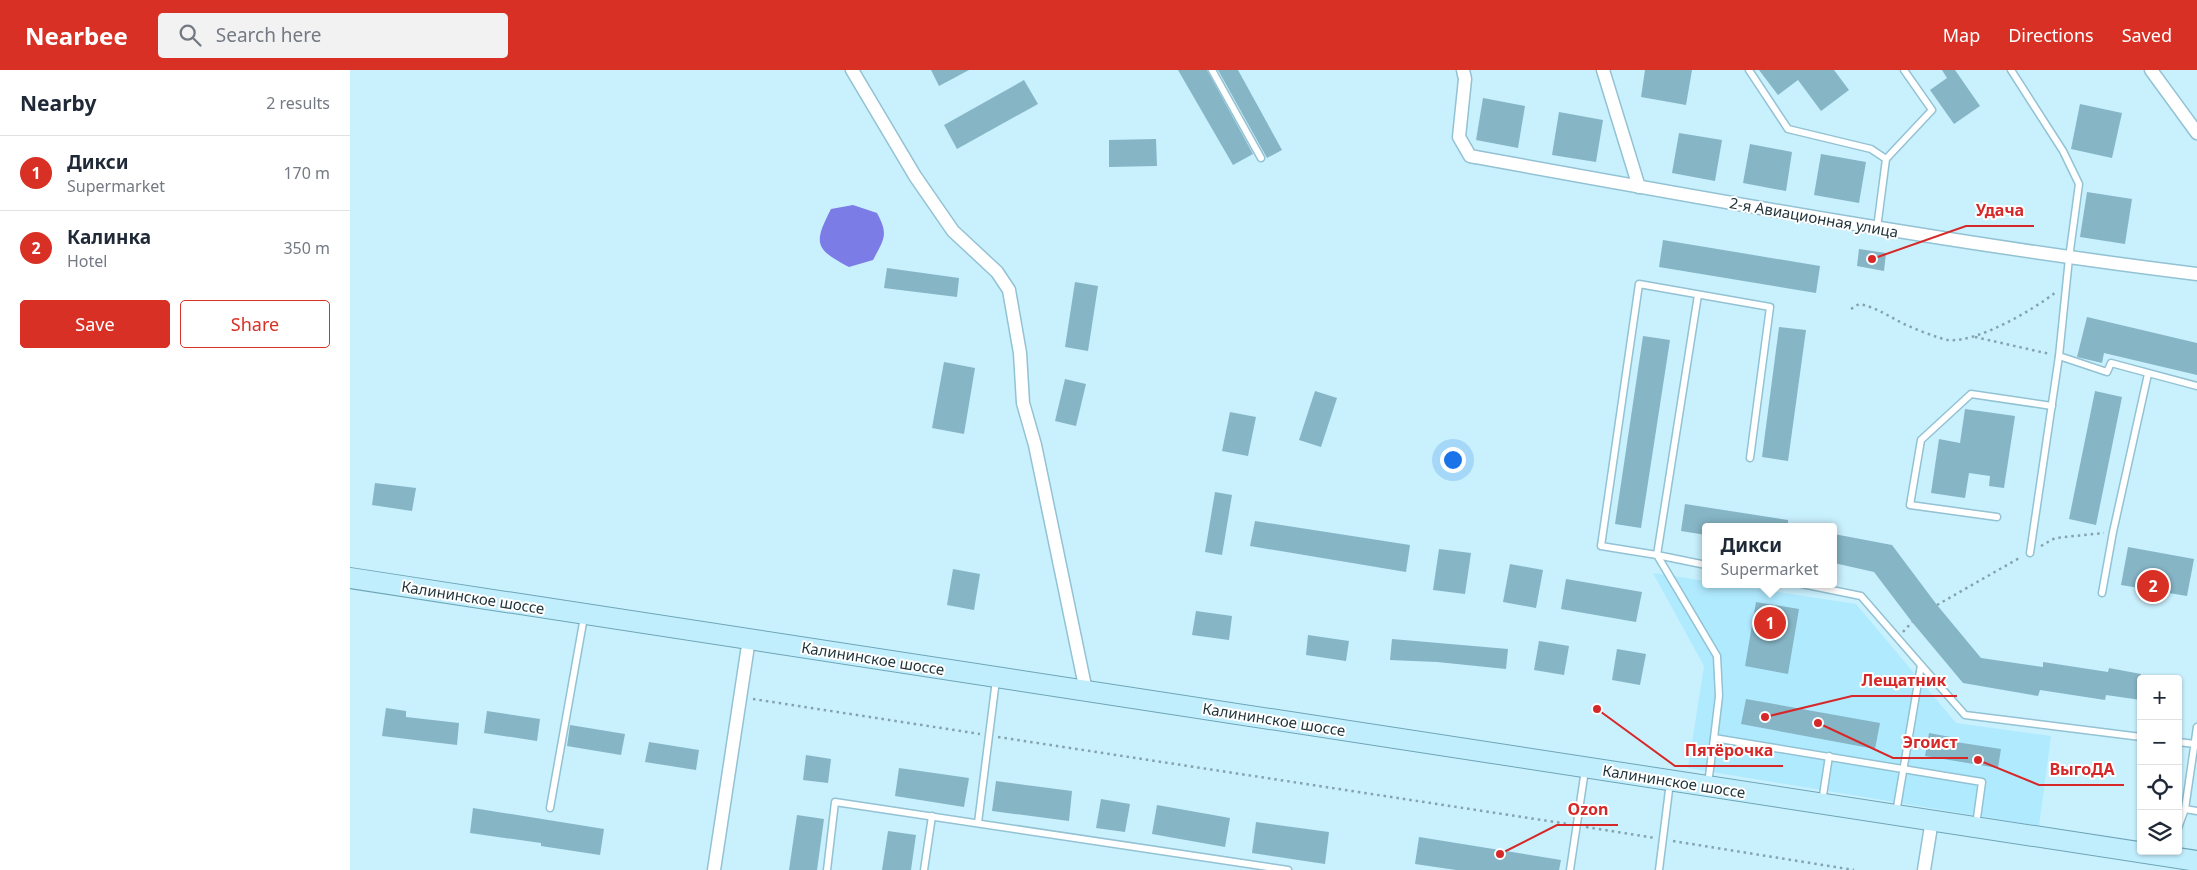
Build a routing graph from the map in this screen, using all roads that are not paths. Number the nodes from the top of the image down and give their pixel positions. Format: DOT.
graph roads {
  1 [pos="852,70"];
  2 [pos="1212,70"];
  3 [pos="1463,70"];
  4 [pos="1603,70"];
  5 [pos="1749,70"];
  6 [pos="1904,70"];
  7 [pos="2011,70"];
  8 [pos="2151,70"];
  9 [pos="2197,133"];
  10 [pos="1261,158"];
  11 [pos="1886,159"];
  12 [pos="1640,187"];
  13 [pos="1876,228"];
  14 [pos="2069,258"];
  15 [pos="2197,274"];
  16 [pos="1698,295"];
  17 [pos="2059,356"];
  18 [pos="2148,374"];
  19 [pos="2197,386"];
  20 [pos="2052,406"];
  21 [pos="1750,458"];
  22 [pos="1997,518"];
  23 [pos="2030,552"];
  24 [pos="1657,556"];
  25 [pos="1702,564"];
  26 [pos="350,578"];
  27 [pos="1822,588"];
  28 [pos="2102,594"];
  29 [pos="584,614"];
  30 [pos="749,639"];
  31 [pos="1921,665"];
  32 [pos="996,677"];
  33 [pos="1086,690"];
  34 [pos="2197,727"];
  35 [pos="2137,736"];
  36 [pos="1714,738"];
  37 [pos="2182,742"];
  38 [pos="2194,744"];
  39 [pos="1829,756"];
  40 [pos="1586,767"];
  41 [pos="1903,769"];
  42 [pos="1671,780"];
  43 [pos="1708,786"];
  44 [pos="1822,804"];
  45 [pos="550,808"];
  46 [pos="2185,809"];
  47 [pos="2197,811"];
  48 [pos="1895,815"];
  49 [pos="932,816"];
  50 [pos="2182,817"];
  51 [pos="1932,820"];
  52 [pos="978,823"];
  53 [pos="1976,827"];
  54 [pos="2137,850"];
  55 [pos="2173,855"];
  56 [pos="2197,861"];
  57 [pos="714,870"];
  58 [pos="828,870"];
  59 [pos="924,870"];
  60 [pos="1288,870"];
  61 [pos="1570,870"];
  62 [pos="1659,870"];
  63 [pos="1924,870"];
  1 -- 33 [label="street"];
  2 -- 10 [label="lane"];
  3 -- 12 [label="street, 2-я Авиационная улица"];
  4 -- 12 [label="street"];
  5 -- 11 [label="lane"];
  6 -- 11 [label="lane"];
  7 -- 14 [label="lane"];
  8 -- 9 [label="street"];
  11 -- 13 [label="lane"];
  12 -- 13 [label="street, 2-я Авиационная улица"];
  13 -- 14 [label="street, 2-я Авиационная улица"];
  14 -- 15 [label="street, 2-я Авиационная улица"];
  14 -- 17 [label="lane"];
  16 -- 21 [label="lane"];
  16 -- 24 [label="lane"];
  16 -- 24 [label="lane"];
  17 -- 18 [label="lane"];
  17 -- 20 [label="lane"];
  18 -- 19 [label="lane"];
  18 -- 28 [label="lane"];
  20 -- 22 [label="lane"];
  20 -- 23 [label="lane"];
  24 -- 25 [label="lane"];
  24 -- 36 [label="lane"];
  26 -- 29 [label="main road, Калининское шоссе"];
  27 -- 31 [label="lane"];
  29 -- 30 [label="main road, Калининское шоссе"];
  29 -- 45 [label="lane"];
  30 -- 32 [label="main road, Калининское шоссе"];
  30 -- 57 [label="street"];
  31 -- 35 [label="lane"];
  31 -- 41 [label="lane"];
  32 -- 33 [label="main road, Калининское шоссе"];
  32 -- 52 [label="lane"];
  33 -- 40 [label="main road, Калининское шоссе"];
  34 -- 38 [label="lane"];
  36 -- 39 [label="lane"];
  36 -- 43 [label="lane"];
  37 -- 38 [label="lane"];
  38 -- 46 [label="lane"];
  39 -- 41 [label="lane"];
  39 -- 44 [label="lane"];
  40 -- 42 [label="main road, Калининское шоссе"];
  40 -- 61 [label="lane"];
  41 -- 48 [label="lane"];
  41 -- 53 [label="lane"];
  42 -- 43 [label="main road, Калининское шоссе"];
  42 -- 62 [label="lane"];
  43 -- 44 [label="main road, Калининское шоссе"];
  44 -- 48 [label="main road, Калининское шоссе"];
  46 -- 47 [label="lane"];
  46 -- 50 [label="lane"];
  48 -- 51 [label="main road, Калининское шоссе"];
  49 -- 52 [label="lane"];
  49 -- 58 [label="lane"];
  49 -- 59 [label="lane"];
  51 -- 53 [label="main road, Калининское шоссе"];
  51 -- 63 [label="street"];
  52 -- 60 [label="lane"];
  53 -- 54 [label="main road, Калининское шоссе"];
  55 -- 56 [label="main road, Калининское шоссе"];
}
